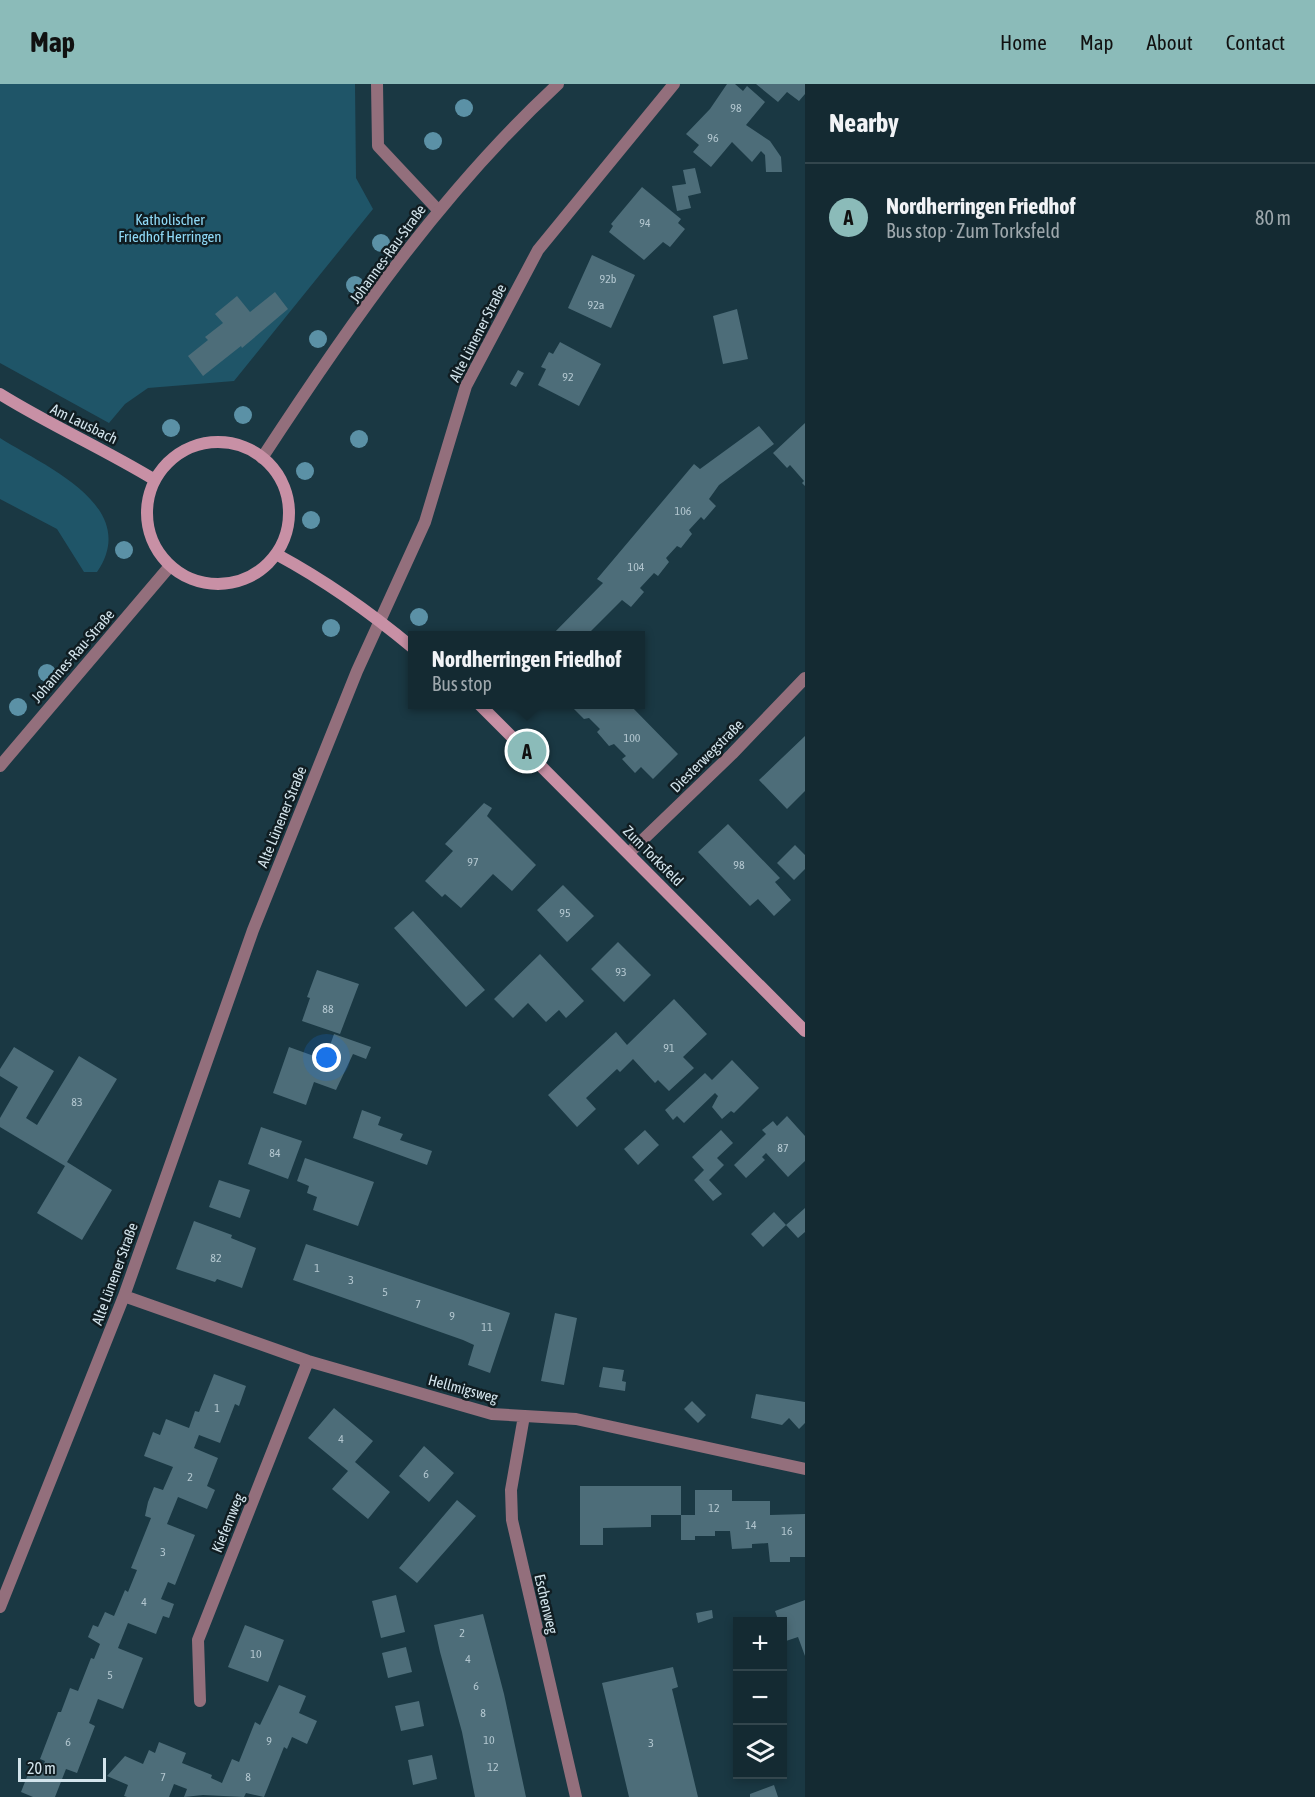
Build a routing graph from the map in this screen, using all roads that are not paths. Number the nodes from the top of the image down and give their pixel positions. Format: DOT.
graph roads {
  1 [pos="377,84"];
  2 [pos="558,84"];
  3 [pos="674,84"];
  4 [pos="438,210"];
  5 [pos="0,394"];
  6 [pos="262,458"];
  7 [pos="155,480"];
  8 [pos="276,554"];
  9 [pos="170,566"];
  10 [pos="379,620"];
  11 [pos="408,644"];
  12 [pos="805,678"];
  13 [pos="483,709"];
  14 [pos="0,766"];
  15 [pos="629,853"];
  16 [pos="805,1031"];
  17 [pos="124,1296"];
  18 [pos="308,1361"];
  19 [pos="524,1416"];
  20 [pos="805,1469"];
  21 [pos="0,1607"];
  22 [pos="200,1701"];
  23 [pos="576,1797"];
  1 -- 4 [label="street"];
  2 -- 4 [label="street, Johannes-Rau-Straße"];
  3 -- 10 [label="street, Alte Lünener Straße"];
  4 -- 6 [label="street, Johannes-Rau-Straße"];
  5 -- 7 [label="main road, Am Lausbach"];
  6 -- 7 [label="main road"];
  6 -- 8 [label="main road"];
  7 -- 9 [label="main road"];
  8 -- 9 [label="main road"];
  8 -- 10 [label="main road"];
  9 -- 14 [label="street, Johannes-Rau-Straße"];
  10 -- 11 [label="main road"];
  10 -- 17 [label="street, Alte Lünener Straße"];
  12 -- 15 [label="street, Diesterwegstraße"];
  13 -- 15 [label="main road, Zum Torksfeld"];
  15 -- 16 [label="main road, Zum Torksfeld"];
  17 -- 18 [label="street, Hellmigsweg"];
  17 -- 21 [label="street, Alte Lünener Straße"];
  18 -- 19 [label="street, Hellmigsweg"];
  18 -- 22 [label="street, Kiefernweg"];
  19 -- 20 [label="street, Hellmigsweg"];
  19 -- 23 [label="street, Eschenweg"];
}
